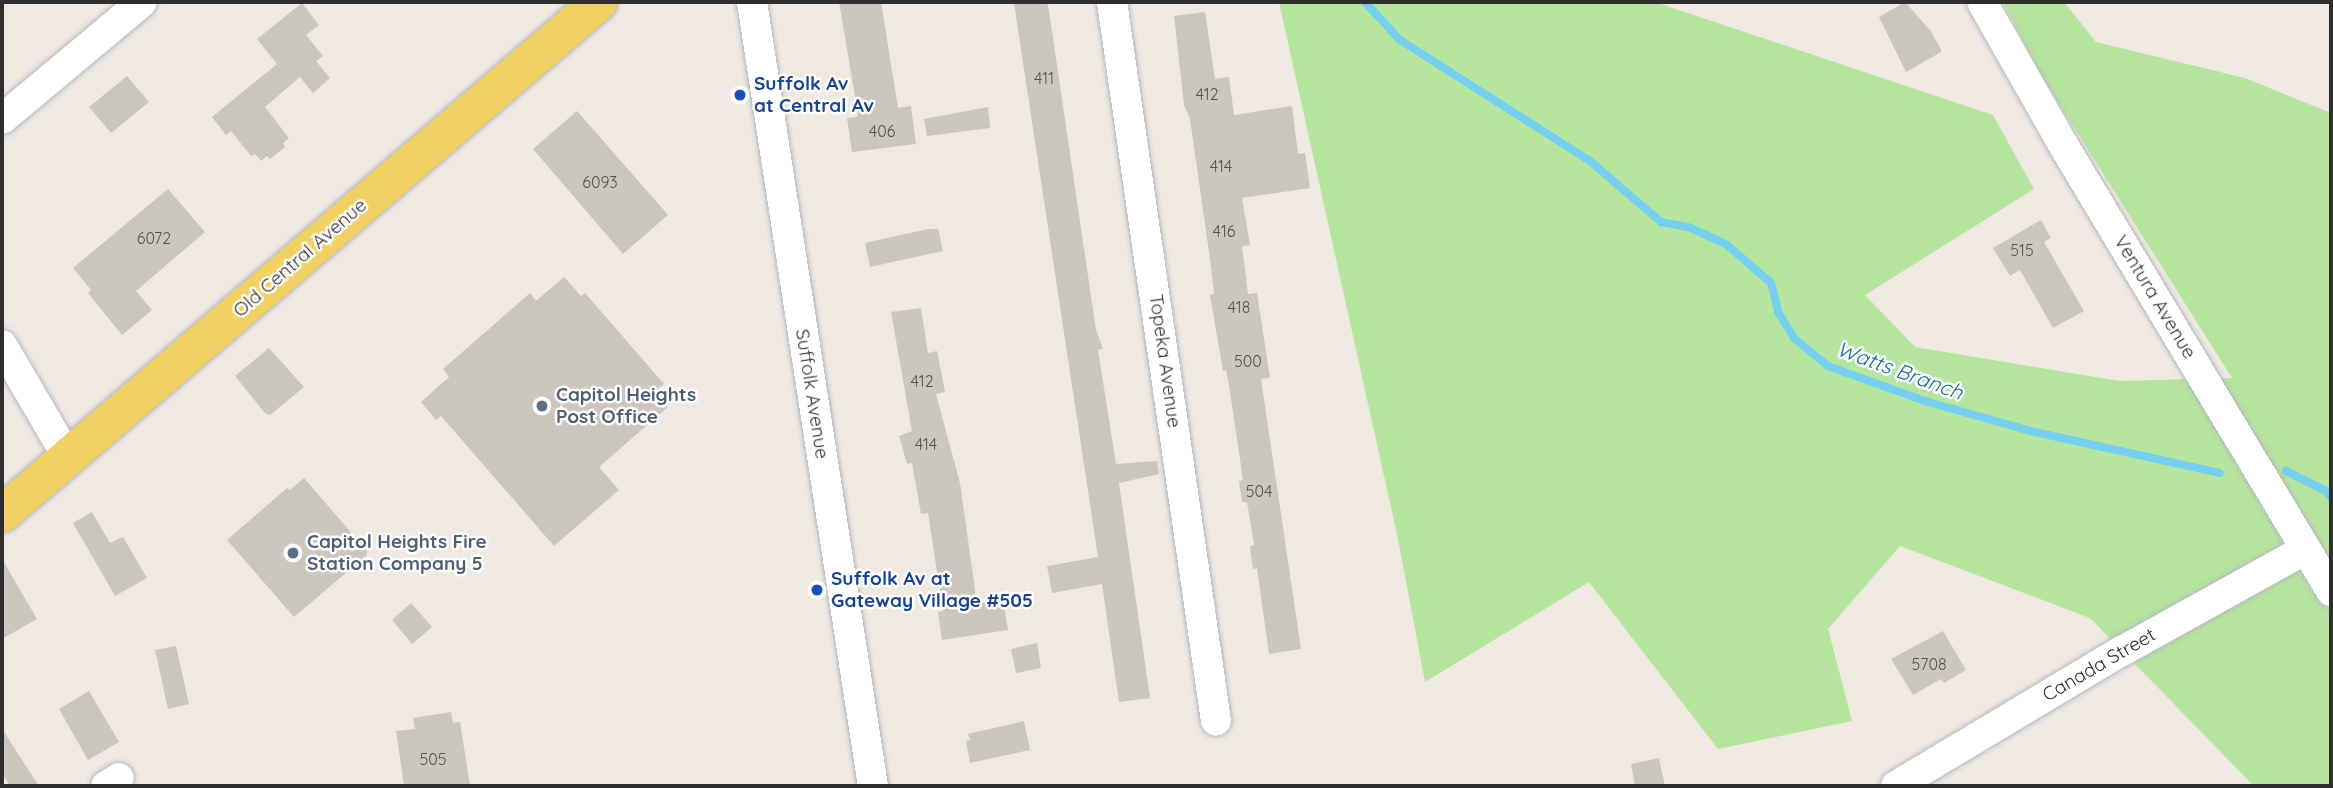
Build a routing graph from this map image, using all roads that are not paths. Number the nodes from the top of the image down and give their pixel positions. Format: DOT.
graph roads {
  1 [pos="142,2"];
  2 [pos="598,2"];
  3 [pos="752,2"];
  4 [pos="1112,2"];
  5 [pos="1982,2"];
  6 [pos="2,119"];
  7 [pos="2,345"];
  8 [pos="68,458"];
  9 [pos="2,513"];
  10 [pos="2306,549"];
  11 [pos="2331,591"];
  12 [pos="1216,720"];
  13 [pos="873,786"];
  14 [pos="1896,786"];
  1 -- 6 [label="street"];
  2 -- 8 [label="main road, Old Central Avenue"];
  3 -- 13 [label="street, Suffolk Avenue"];
  4 -- 12 [label="street, Topeka Avenue"];
  5 -- 10 [label="street, Ventura Avenue"];
  7 -- 8 [label="street"];
  8 -- 9 [label="main road, Old Central Avenue"];
  10 -- 11 [label="street, Ventura Avenue"];
  10 -- 14 [label="street, Canada Street"];
}
